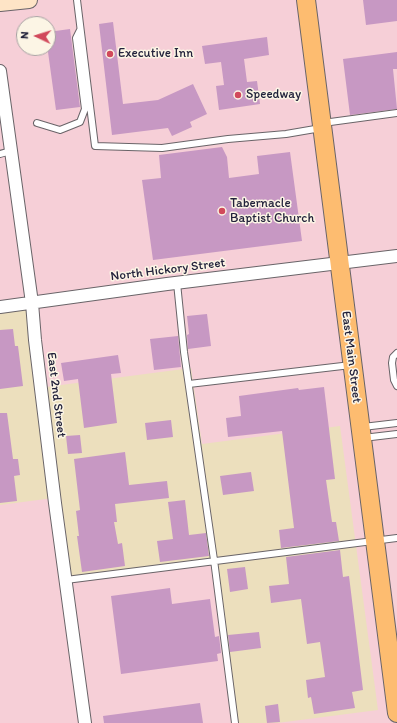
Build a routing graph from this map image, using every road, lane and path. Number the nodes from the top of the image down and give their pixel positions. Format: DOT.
graph roads {
  1 [pos="29,0"];
  2 [pos="77,0"];
  3 [pos="306,0"];
  4 [pos="0,3"];
  5 [pos="80,30"];
  6 [pos="0,71"];
  7 [pos="397,113"];
  8 [pos="37,123"];
  9 [pos="322,126"];
  10 [pos="6,152"];
  11 [pos="397,256"];
  12 [pos="339,263"];
  13 [pos="177,283"];
  14 [pos="32,303"];
  15 [pos="0,307"];
  16 [pos="397,353"];
  17 [pos="352,365"];
  18 [pos="189,384"];
  19 [pos="397,386"];
  20 [pos="397,423"];
  21 [pos="361,433"];
  22 [pos="397,434"];
  23 [pos="397,538"];
  24 [pos="374,540"];
  25 [pos="214,560"];
  26 [pos="66,580"];
  27 [pos="395,688"];
  28 [pos="397,713"];
  29 [pos="85,723"];
  30 [pos="235,723"];
  1 -- 4 [label="main road"];
  2 -- 5 [label="lane"];
  3 -- 9 [label="main road, East Main Street"];
  5 -- 8 [label="lane"];
  5 -- 9 [label="lane"];
  6 -- 10 [label="street, East 2nd Street"];
  7 -- 9 [label="lane"];
  9 -- 12 [label="main road, East Main Street"];
  10 -- 14 [label="street, East 2nd Street"];
  11 -- 12 [label="street, North Hickory Street"];
  12 -- 13 [label="street, North Hickory Street"];
  12 -- 17 [label="main road, East Main Street"];
  13 -- 14 [label="street, North Hickory Street"];
  13 -- 18 [label="lane"];
  14 -- 15 [label="street, North Hickory Street"];
  14 -- 26 [label="street, East 2nd Street"];
  16 -- 19 [label="lane"];
  17 -- 18 [label="lane"];
  17 -- 21 [label="main road, East Main Street"];
  18 -- 25 [label="lane"];
  20 -- 21 [label="lane"];
  21 -- 22 [label="lane"];
  21 -- 24 [label="main road, East Main Street"];
  23 -- 24 [label="lane"];
  24 -- 25 [label="lane"];
  24 -- 27 [label="main road, East Main Street"];
  25 -- 26 [label="lane"];
  25 -- 30 [label="lane"];
  26 -- 29 [label="street, East 2nd Street"];
  27 -- 28 [label="main road, East Main Street"];
}
